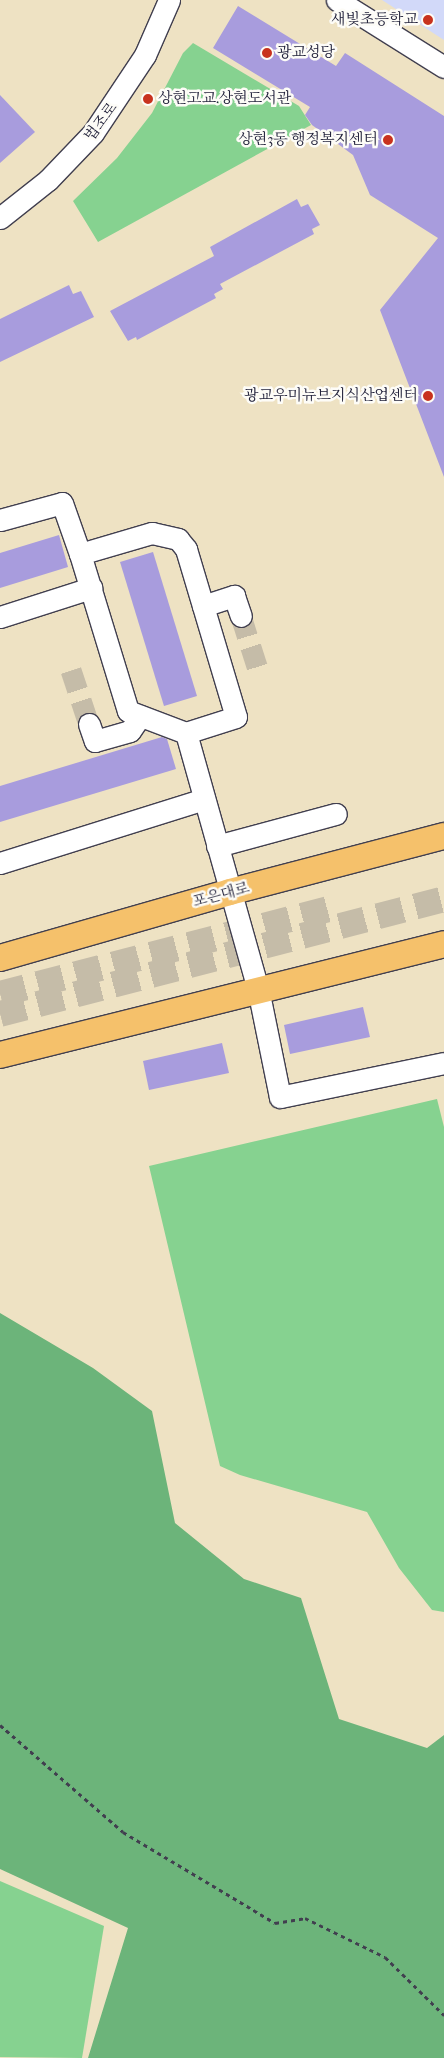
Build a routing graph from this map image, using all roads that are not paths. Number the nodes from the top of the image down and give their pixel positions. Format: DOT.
graph roads {
  1 [pos="168,0"];
  2 [pos="337,0"];
  3 [pos="444,67"];
  4 [pos="0,218"];
  5 [pos="0,520"];
  6 [pos="80,554"];
  7 [pos="91,588"];
  8 [pos="203,606"];
  9 [pos="241,616"];
  10 [pos="0,617"];
  11 [pos="140,716"];
  12 [pos="89,724"];
  13 [pos="186,733"];
  14 [pos="204,800"];
  15 [pos="336,814"];
  16 [pos="444,836"];
  17 [pos="217,846"];
  18 [pos="0,863"];
  19 [pos="230,892"];
  20 [pos="444,944"];
  21 [pos="0,958"];
  22 [pos="258,989"];
  23 [pos="0,1055"];
  24 [pos="444,1063"];
  1 -- 4 [label="street, 법조로"];
  2 -- 3 [label="street"];
  5 -- 6 [label="street"];
  6 -- 7 [label="street"];
  6 -- 8 [label="street"];
  7 -- 10 [label="street"];
  7 -- 11 [label="street"];
  8 -- 9 [label="street"];
  8 -- 13 [label="street"];
  11 -- 12 [label="street"];
  11 -- 13 [label="street"];
  13 -- 14 [label="street"];
  14 -- 17 [label="street"];
  14 -- 18 [label="street"];
  15 -- 17 [label="street"];
  16 -- 19 [label="main road, 포은대로"];
  17 -- 19 [label="street"];
  19 -- 21 [label="main road, 포은대로"];
  19 -- 22 [label="street"];
  20 -- 22 [label="main road"];
  22 -- 23 [label="main road"];
  22 -- 24 [label="street"];
}
